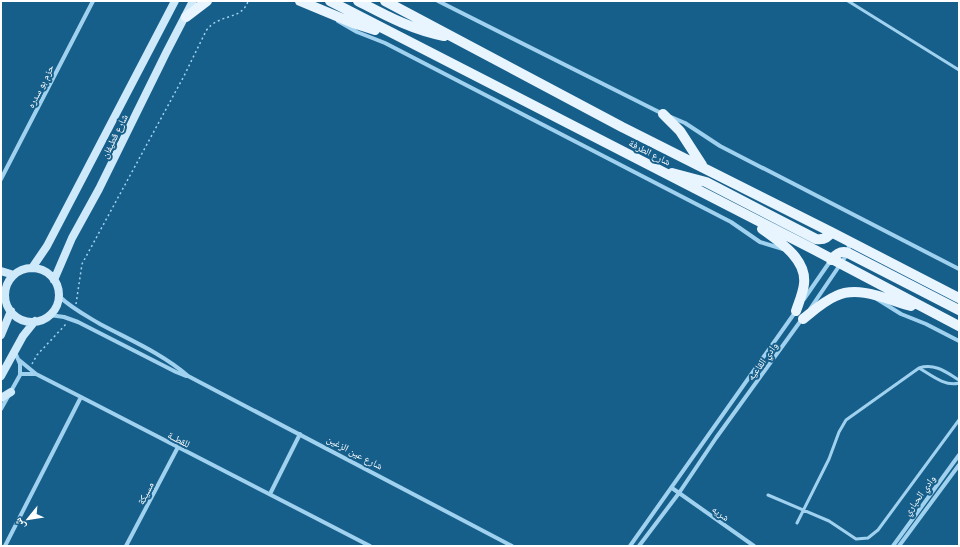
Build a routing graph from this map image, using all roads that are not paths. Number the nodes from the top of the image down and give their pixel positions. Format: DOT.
graph roads {
  1 [pos="93,1"];
  2 [pos="176,1"];
  3 [pos="193,1"];
  4 [pos="207,1"];
  5 [pos="300,1"];
  6 [pos="330,1"];
  7 [pos="358,1"];
  8 [pos="385,1"];
  9 [pos="438,1"];
  10 [pos="848,1"];
  11 [pos="330,14"];
  12 [pos="186,17"];
  13 [pos="397,36"];
  14 [pos="453,37"];
  15 [pos="959,70"];
  16 [pos="663,114"];
  17 [pos="703,167"];
  18 [pos="660,171"];
  19 [pos="1,179"];
  20 [pos="736,211"];
  21 [pos="831,232"];
  22 [pos="844,238"];
  23 [pos="789,250"];
  24 [pos="848,253"];
  25 [pos="836,262"];
  26 [pos="32,268"];
  27 [pos="959,269"];
  28 [pos="1,271"];
  29 [pos="14,275"];
  30 [pos="54,280"];
  31 [pos="3,293"];
  32 [pos="870,295"];
  33 [pos="59,296"];
  34 [pos="959,298"];
  35 [pos="959,310"];
  36 [pos="11,311"];
  37 [pos="932,312"];
  38 [pos="50,315"];
  39 [pos="799,315"];
  40 [pos="35,321"];
  41 [pos="959,326"];
  42 [pos="1,334"];
  43 [pos="959,341"];
  44 [pos="14,351"];
  45 [pos="19,360"];
  46 [pos="919,368"];
  47 [pos="20,374"];
  48 [pos="36,374"];
  49 [pos="1,376"];
  50 [pos="188,376"];
  51 [pos="959,382"];
  52 [pos="11,392"];
  53 [pos="81,397"];
  54 [pos="1,398"];
  55 [pos="1,410"];
  56 [pos="959,420"];
  57 [pos="300,434"];
  58 [pos="178,447"];
  59 [pos="959,454"];
  60 [pos="959,465"];
  61 [pos="672,488"];
  62 [pos="679,493"];
  63 [pos="270,494"];
  64 [pos="768,495"];
  65 [pos="803,511"];
  66 [pos="796,523"];
  67 [pos="128,545"];
  68 [pos="5,546"];
  69 [pos="370,546"];
  70 [pos="512,546"];
  71 [pos="630,546"];
  72 [pos="639,546"];
  73 [pos="754,546"];
  74 [pos="893,546"];
  75 [pos="899,546"];
  1 -- 19 [label="street, حزم بو سدره"];
  2 -- 26 [label="street"];
  3 -- 12 [label="street, شارع قطيفان"];
  4 -- 12 [label="main road"];
  5 -- 11 [label="main road"];
  6 -- 13 [label="main road, شارع الطرفة"];
  7 -- 14 [label="main road"];
  8 -- 14 [label="main road, شارع الطرفة"];
  9 -- 16 [label="street"];
  10 -- 15 [label="lane"];
  11 -- 13 [label="main road"];
  11 -- 23 [label="street"];
  12 -- 30 [label="street, شارع قطيفان"];
  13 -- 18 [label="main road, شارع الطرفة"];
  14 -- 17 [label="main road, شارع الطرفة"];
  16 -- 17 [label="main road"];
  16 -- 27 [label="street"];
  17 -- 21 [label="main road, شارع الطرفة"];
  18 -- 20 [label="main road, شارع الطرفة"];
  18 -- 21 [label="main road"];
  20 -- 23 [label="main road"];
  20 -- 25 [label="main road, شارع الطرفة"];
  21 -- 22 [label="main road, شارع الطرفة"];
  22 -- 24 [label="street"];
  22 -- 34 [label="main road, شارع الطرفة"];
  23 -- 39 [label="main road"];
  24 -- 25 [label="main road"];
  24 -- 35 [label="main road"];
  25 -- 37 [label="main road, شارع الطرفة"];
  25 -- 39 [label="street, وادي القاعيه"];
  25 -- 39 [label="street, وادي القاعيه"];
  26 -- 29 [label="street"];
  26 -- 30 [label="street"];
  28 -- 29 [label="street"];
  29 -- 31 [label="street"];
  30 -- 33 [label="street"];
  31 -- 36 [label="street"];
  32 -- 37 [label="main road"];
  32 -- 39 [label="main road"];
  32 -- 43 [label="street"];
  33 -- 38 [label="street"];
  33 -- 50 [label="street, شارع عين الزغين"];
  36 -- 40 [label="street"];
  36 -- 42 [label="street"];
  37 -- 41 [label="main road, شارع الطرفة"];
  38 -- 40 [label="street"];
  38 -- 50 [label="street, شارع عين الزغين"];
  39 -- 61 [label="street, وادي القاعيه"];
  39 -- 62 [label="street, وادي القاعيه"];
  40 -- 44 [label="street"];
  44 -- 45 [label="street"];
  44 -- 49 [label="street"];
  45 -- 47 [label="street"];
  45 -- 48 [label="street, للقطــة"];
  46 -- 51 [label="lane"];
  46 -- 51 [label="lane"];
  46 -- 65 [label="lane"];
  47 -- 48 [label="street, للقطــة"];
  47 -- 52 [label="street"];
  48 -- 53 [label="street, للقطــة"];
  50 -- 57 [label="street, شارع عين الزغين"];
  52 -- 54 [label="street"];
  52 -- 55 [label="street"];
  53 -- 58 [label="street, للقطــة"];
  53 -- 68 [label="street"];
  56 -- 65 [label="lane"];
  57 -- 63 [label="street"];
  57 -- 70 [label="street, شارع عين الزغين"];
  58 -- 63 [label="street, للقطــة"];
  58 -- 67 [label="street, مسيكة"];
  59 -- 74 [label="street, وادي الحباري"];
  60 -- 75 [label="street, وادي الحباري"];
  61 -- 62 [label="street"];
  61 -- 71 [label="street, وادي القاعيه"];
  62 -- 72 [label="street, وادي القاعيه"];
  62 -- 73 [label="street, شريه"];
  63 -- 69 [label="street, للقطــة"];
  64 -- 65 [label="lane"];
  65 -- 66 [label="lane"];
}
